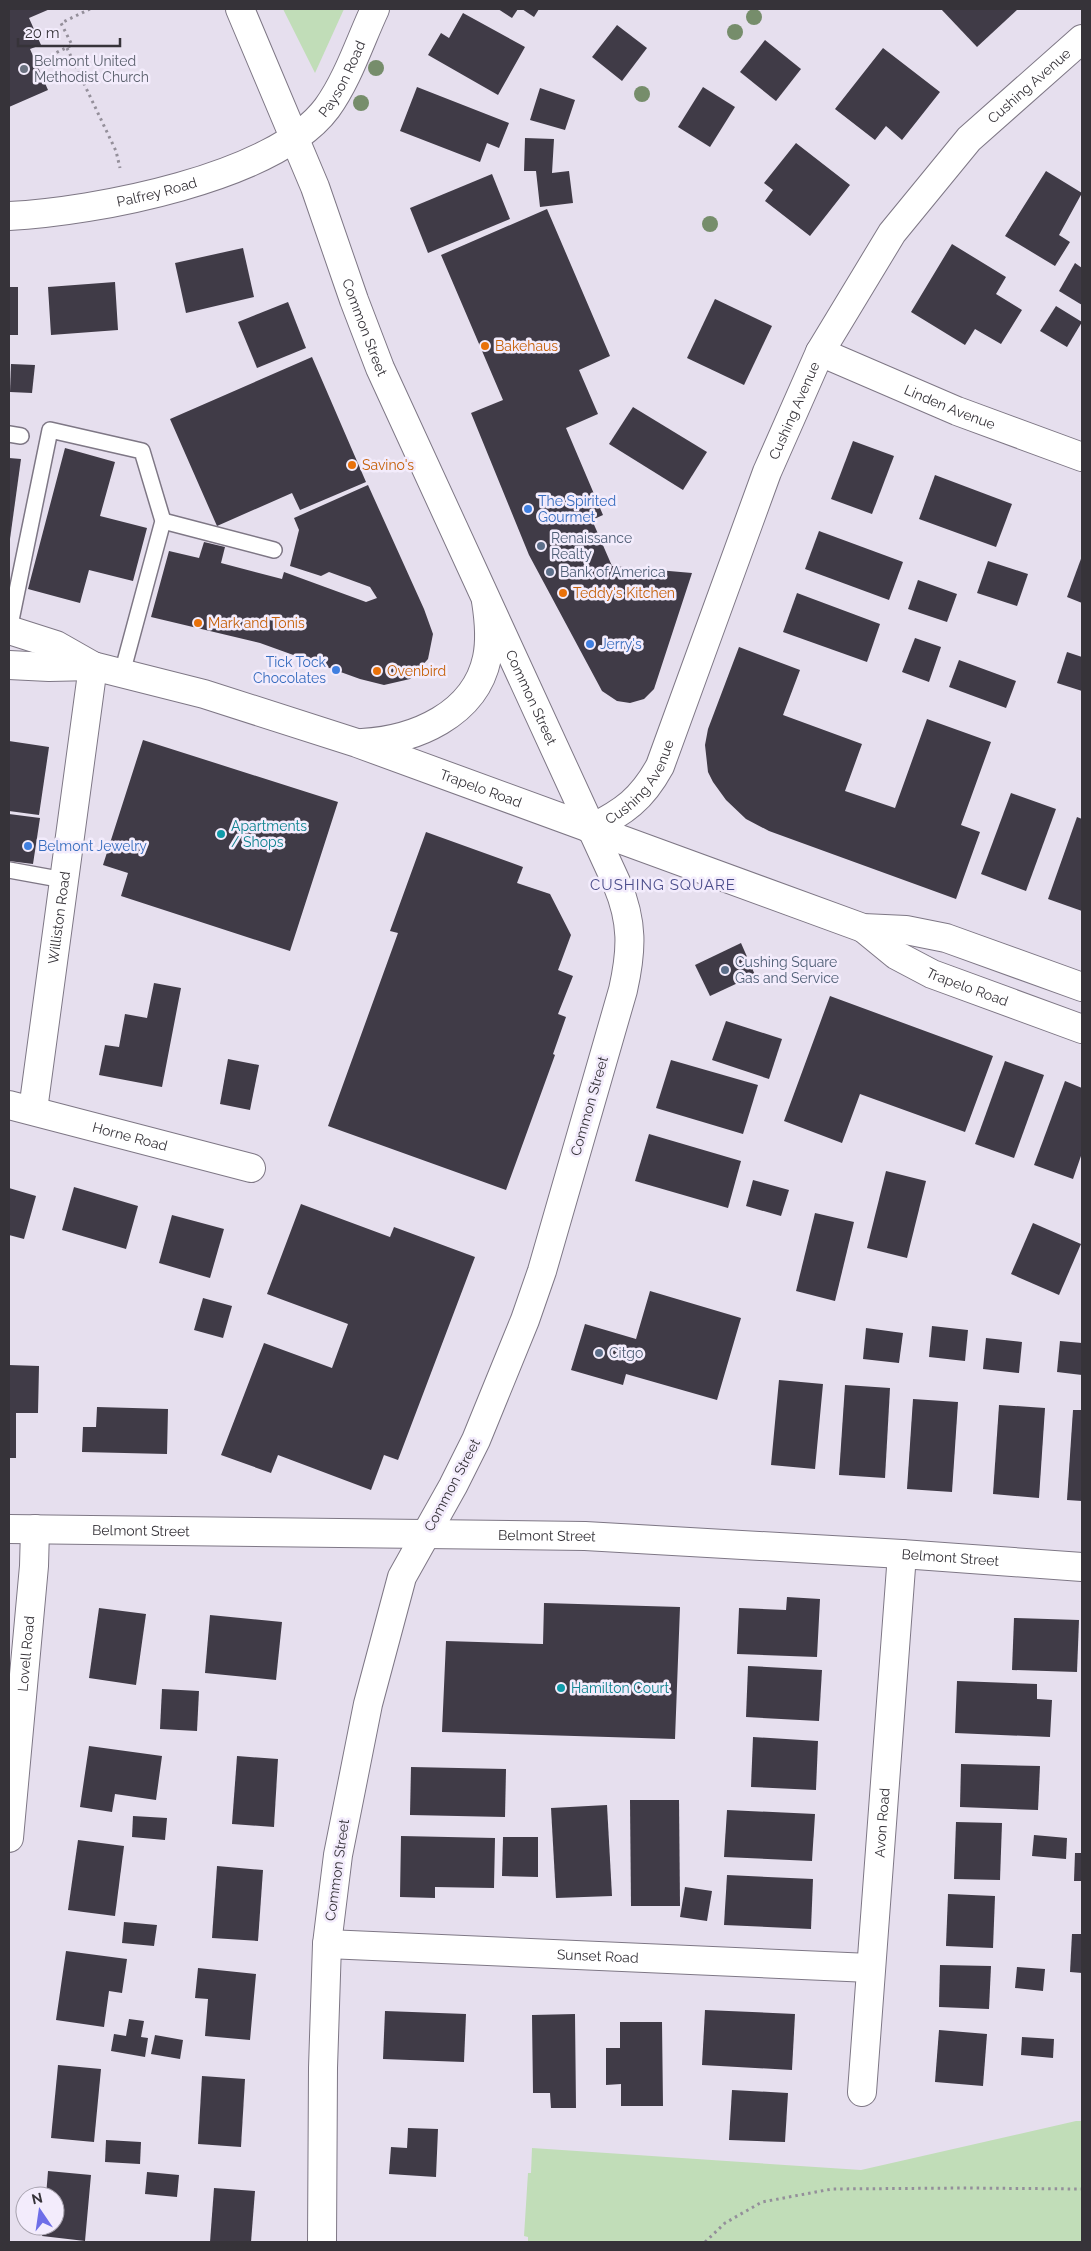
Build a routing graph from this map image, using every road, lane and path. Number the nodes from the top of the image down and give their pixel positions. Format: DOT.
graph roads {
  1 [pos="90,9"];
  2 [pos="240,9"];
  3 [pos="374,9"];
  4 [pos="1082,39"];
  5 [pos="67,48"];
  6 [pos="40,61"];
  7 [pos="295,137"];
  8 [pos="127,199"];
  9 [pos="9,216"];
  10 [pos="820,352"];
  11 [pos="1082,457"];
  12 [pos="164,521"];
  13 [pos="274,550"];
  14 [pos="486,600"];
  15 [pos="9,630"];
  16 [pos="9,665"];
  17 [pos="93,666"];
  18 [pos="122,673"];
  19 [pos="357,743"];
  20 [pos="590,828"];
  21 [pos="9,870"];
  22 [pos="64,880"];
  23 [pos="863,928"];
  24 [pos="1082,987"];
  25 [pos="1082,1029"];
  26 [pos="21,1108"];
  27 [pos="250,1168"];
  28 [pos="9,1529"];
  29 [pos="35,1529"];
  30 [pos="426,1534"];
  31 [pos="902,1554"];
  32 [pos="1082,1567"];
  33 [pos="9,1838"];
  34 [pos="327,1944"];
  35 [pos="870,1968"];
  36 [pos="862,2092"];
  37 [pos="1082,2190"];
  38 [pos="322,2242"];
  39 [pos="706,2242"];
  1 -- 5 [label="path"];
  2 -- 7 [label="main road, Common Street"];
  3 -- 7 [label="main road, Payson Road"];
  4 -- 10 [label="main road, Cushing Avenue"];
  5 -- 6 [label="path"];
  5 -- 8 [label="path"];
  7 -- 8 [label="main road, Palfrey Road"];
  7 -- 14 [label="main road, Common Street"];
  8 -- 9 [label="main road, Palfrey Road"];
  10 -- 11 [label="main road, Linden Avenue"];
  10 -- 20 [label="main road, Cushing Avenue"];
  12 -- 13 [label="lane"];
  12 -- 15 [label="lane"];
  12 -- 18 [label="lane"];
  14 -- 19 [label="main road"];
  14 -- 20 [label="main road, Common Street"];
  15 -- 17 [label="main road, Trapelo Road"];
  16 -- 17 [label="main road, Trapelo Road"];
  17 -- 18 [label="main road, Trapelo Road"];
  17 -- 22 [label="main road, Williston Road"];
  18 -- 19 [label="main road, Trapelo Road"];
  19 -- 20 [label="main road, Trapelo Road"];
  20 -- 23 [label="main road, Trapelo Road"];
  20 -- 30 [label="main road, Common Street"];
  21 -- 22 [label="lane"];
  22 -- 26 [label="main road, Williston Road"];
  23 -- 24 [label="main road, Trapelo Road"];
  23 -- 25 [label="main road, Trapelo Road"];
  26 -- 27 [label="main road, Horne Road"];
  28 -- 29 [label="main road, Belmont Street"];
  29 -- 30 [label="main road, Belmont Street"];
  29 -- 33 [label="main road, Lovell Road"];
  30 -- 31 [label="main road, Belmont Street"];
  30 -- 34 [label="main road, Common Street"];
  31 -- 32 [label="main road, Belmont Street"];
  31 -- 35 [label="main road, Avon Road"];
  34 -- 35 [label="main road, Sunset Road"];
  34 -- 38 [label="main road, Common Street"];
  35 -- 36 [label="main road, Avon Road"];
  37 -- 39 [label="path"];
}
